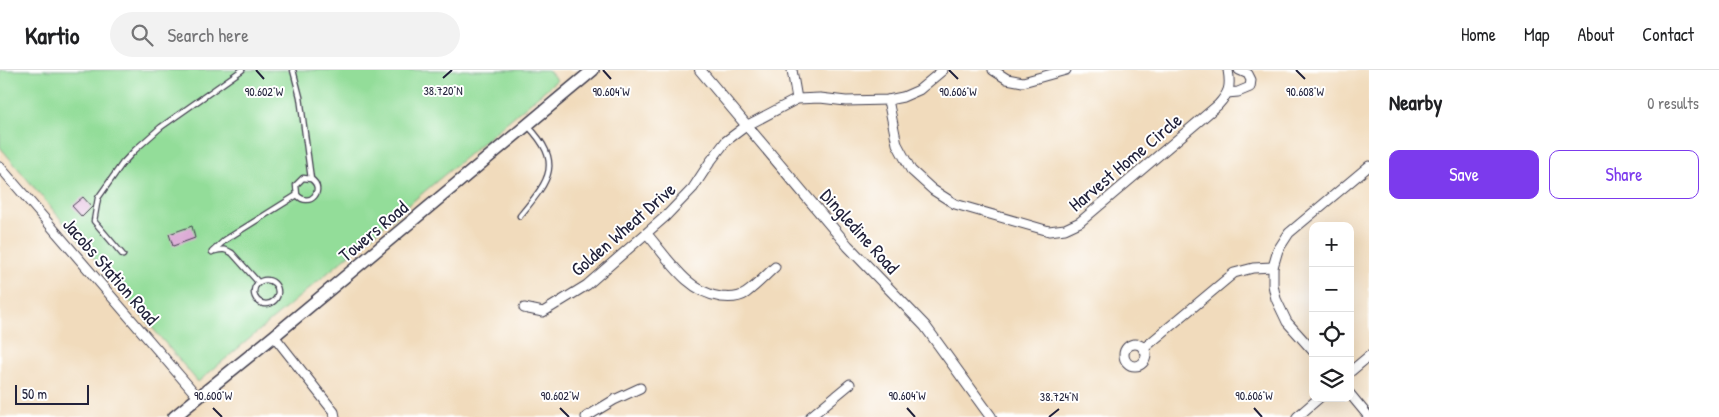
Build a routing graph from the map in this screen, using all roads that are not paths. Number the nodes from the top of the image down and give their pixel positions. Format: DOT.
graph roads {
  1 [pos="242,70"];
  2 [pos="293,70"];
  3 [pos="593,70"];
  4 [pos="700,70"];
  5 [pos="792,70"];
  6 [pos="943,70"];
  7 [pos="993,70"];
  8 [pos="1066,70"];
  9 [pos="1233,70"];
  10 [pos="1227,93"];
  11 [pos="797,99"];
  12 [pos="888,100"];
  13 [pos="527,125"];
  14 [pos="746,126"];
  15 [pos="1369,166"];
  16 [pos="0,167"];
  17 [pos="311,179"];
  18 [pos="297,195"];
  19 [pos="520,216"];
  20 [pos="647,234"];
  21 [pos="123,255"];
  22 [pos="775,267"];
  23 [pos="1273,268"];
  24 [pos="258,282"];
  25 [pos="524,308"];
  26 [pos="274,336"];
  27 [pos="1309,346"];
  28 [pos="1144,349"];
  29 [pos="1369,356"];
  30 [pos="1354,369"];
  31 [pos="850,384"];
  32 [pos="640,388"];
  33 [pos="198,397"];
  34 [pos="1354,399"];
  35 [pos="1314,402"];
  36 [pos="174,417"];
  37 [pos="335,417"];
  38 [pos="586,417"];
  39 [pos="810,417"];
  40 [pos="991,417"];
  41 [pos="1297,417"];
  42 [pos="1369,417"];
  1 -- 21 [label="lane"];
  2 -- 17 [label="lane"];
  3 -- 13 [label="main road, Towers Road"];
  4 -- 14 [label="street, Dingledine Road"];
  5 -- 11 [label="street"];
  6 -- 12 [label="street, Golden Wheat Drive"];
  7 -- 8 [label="street"];
  9 -- 10 [label="street"];
  9 -- 10 [label="street"];
  10 -- 12 [label="street, Harvest Home Circle"];
  11 -- 12 [label="street, Golden Wheat Drive"];
  11 -- 14 [label="street, Golden Wheat Drive"];
  13 -- 19 [label="lane"];
  13 -- 26 [label="main road, Towers Road"];
  14 -- 20 [label="street, Golden Wheat Drive"];
  14 -- 40 [label="street, Dingledine Road"];
  15 -- 23 [label="street"];
  16 -- 33 [label="street, Jacobs Station Road"];
  17 -- 18 [label="lane"];
  17 -- 18 [label="lane"];
  18 -- 24 [label="lane"];
  20 -- 22 [label="street"];
  20 -- 25 [label="street, Golden Wheat Drive"];
  23 -- 27 [label="street"];
  23 -- 28 [label="street"];
  24 -- 24 [label="lane"];
  26 -- 33 [label="main road, Towers Road"];
  26 -- 37 [label="street"];
  29 -- 30 [label="street"];
  31 -- 39 [label="street"];
  32 -- 38 [label="street"];
  33 -- 36 [label="main road, Towers Road"];
  34 -- 42 [label="street"];
  35 -- 41 [label="street"];
}
